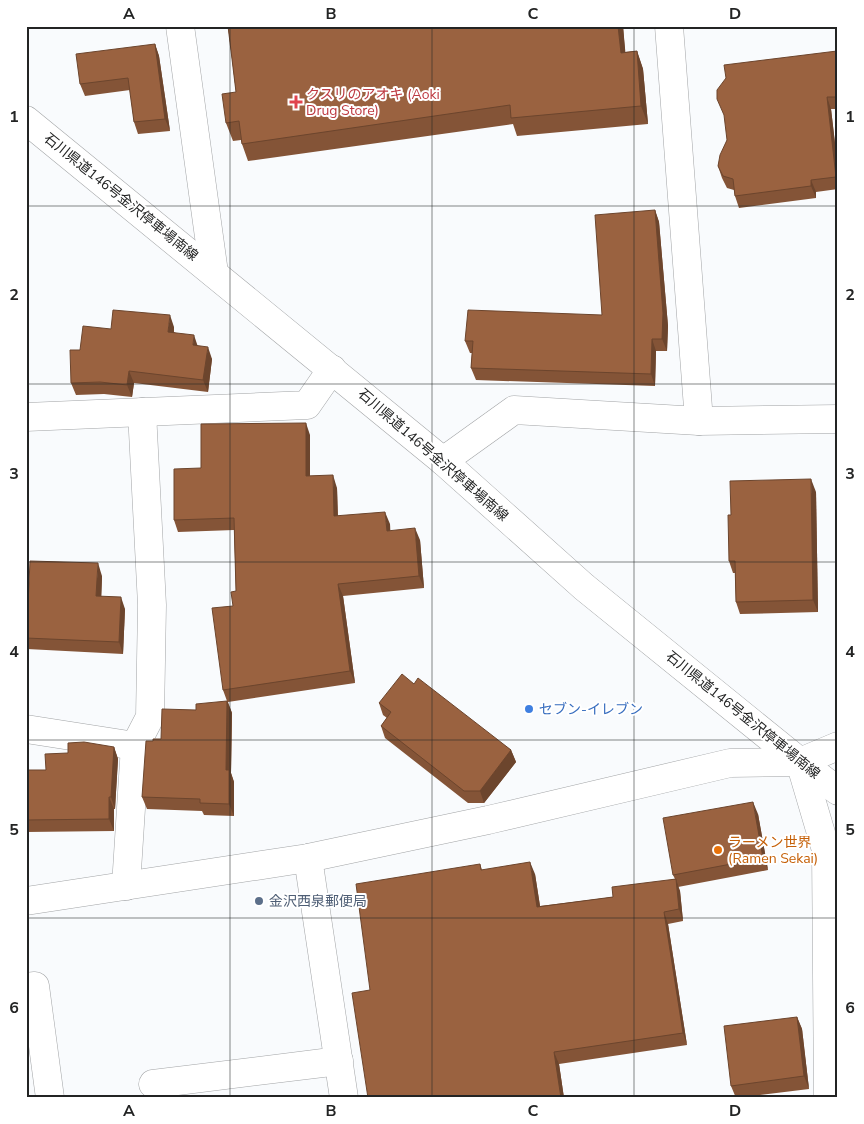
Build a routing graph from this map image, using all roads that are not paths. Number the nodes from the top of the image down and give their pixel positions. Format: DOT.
graph roads {
  1 [pos="180,26"];
  2 [pos="669,26"];
  3 [pos="26,120"];
  4 [pos="214,273"];
  5 [pos="332,369"];
  6 [pos="142,412"];
  7 [pos="26,417"];
  8 [pos="838,419"];
  9 [pos="699,421"];
  10 [pos="443,461"];
  11 [pos="26,728"];
  12 [pos="135,746"];
  13 [pos="838,746"];
  14 [pos="800,762"];
  15 [pos="838,791"];
  16 [pos="308,858"];
  17 [pos="126,886"];
  18 [pos="26,901"];
  19 [pos="26,987"];
  20 [pos="339,1061"];
  21 [pos="154,1084"];
  22 [pos="50,1098"];
  23 [pos="344,1098"];
  24 [pos="828,1098"];
  1 -- 4 [label="street"];
  2 -- 9 [label="street"];
  3 -- 4 [label="street, 石川県道146号金沢停車場南線"];
  4 -- 5 [label="street, 石川県道146号金沢停車場南線"];
  5 -- 6 [label="street"];
  5 -- 10 [label="street, 石川県道146号金沢停車場南線"];
  6 -- 7 [label="street"];
  6 -- 12 [label="street"];
  8 -- 9 [label="street"];
  9 -- 10 [label="street"];
  10 -- 14 [label="street, 石川県道146号金沢停車場南線"];
  11 -- 12 [label="street"];
  12 -- 17 [label="street"];
  13 -- 14 [label="street"];
  14 -- 15 [label="street, 石川県道146号金沢停車場南線"];
  14 -- 16 [label="street"];
  14 -- 24 [label="street"];
  16 -- 17 [label="street"];
  16 -- 20 [label="street"];
  17 -- 18 [label="street"];
  19 -- 22 [label="street"];
  20 -- 21 [label="street"];
  20 -- 23 [label="street"];
}
